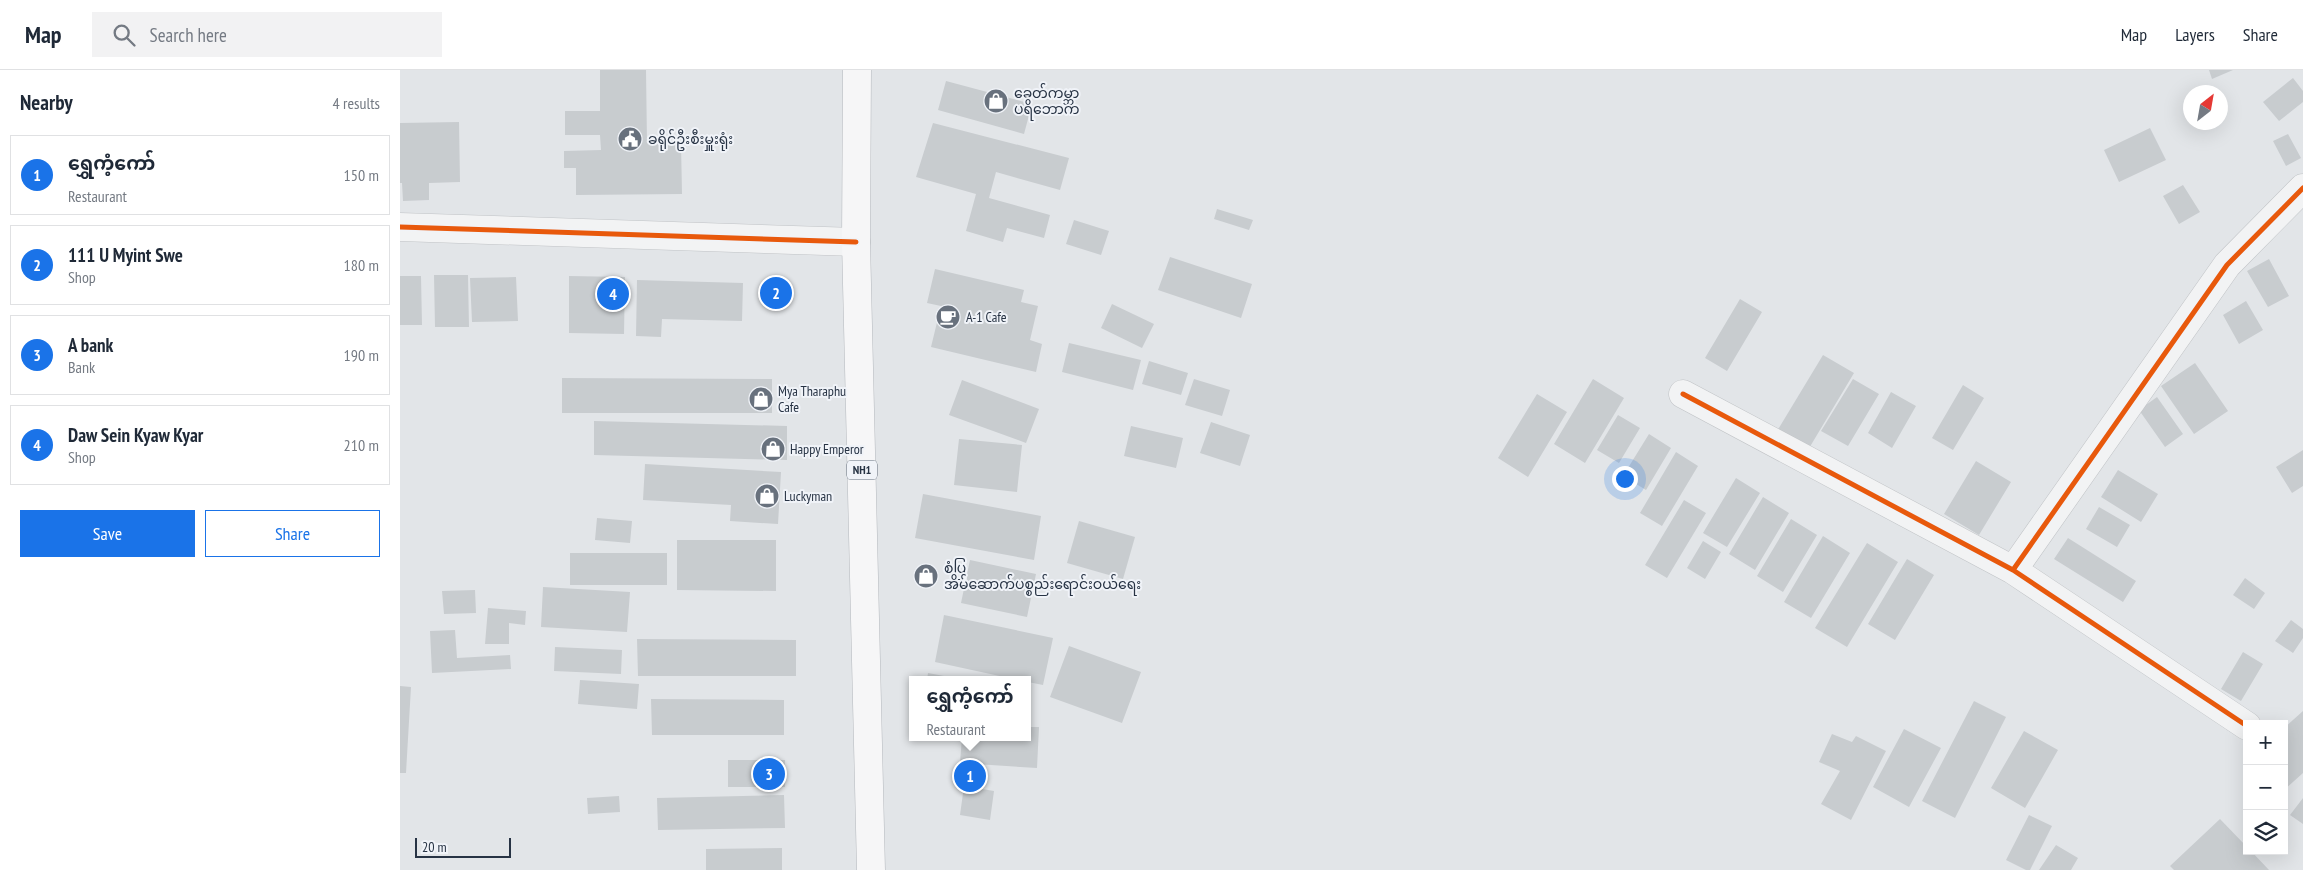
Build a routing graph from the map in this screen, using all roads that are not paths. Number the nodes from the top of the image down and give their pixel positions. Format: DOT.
graph roads {
  1 [pos="856,70"];
  2 [pos="2303,188"];
  3 [pos="400,228"];
  4 [pos="856,242"];
  5 [pos="1683,394"];
  6 [pos="2013,570"];
  7 [pos="2243,723"];
  8 [pos="871,870"];
  1 -- 4 [label="highway, NH1"];
  2 -- 6 [label="street"];
  3 -- 4 [label="street"];
  4 -- 8 [label="highway, NH1"];
  5 -- 6 [label="street"];
  6 -- 7 [label="street"];
}
